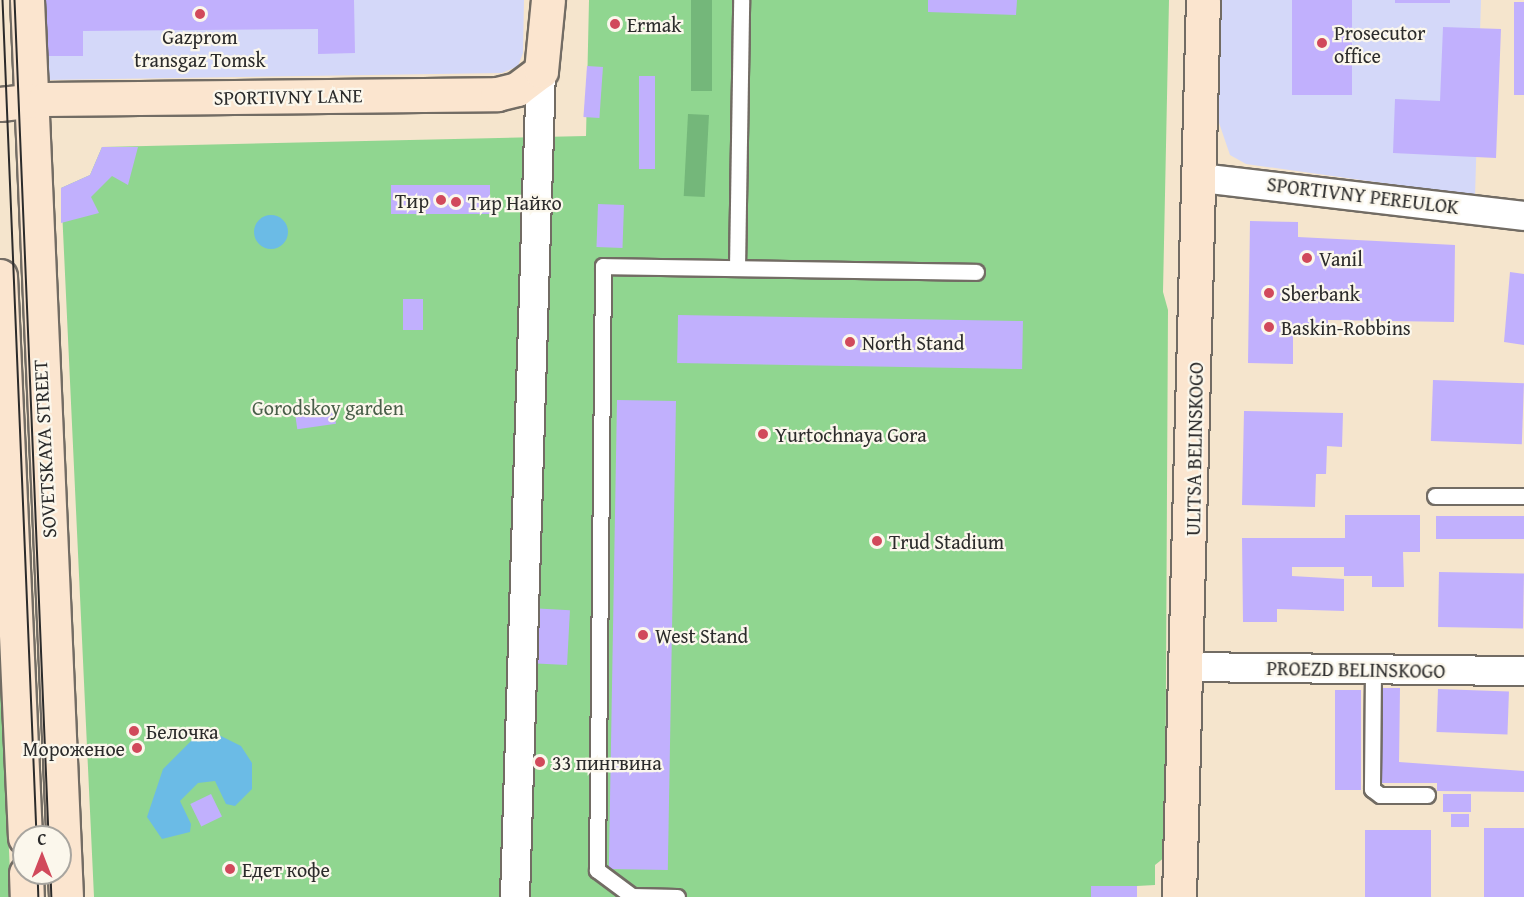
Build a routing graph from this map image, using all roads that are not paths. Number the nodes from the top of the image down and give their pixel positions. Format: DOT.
graph roads {
  1 [pos="27,0"];
  2 [pos="548,0"];
  3 [pos="741,0"];
  4 [pos="1203,0"];
  5 [pos="541,71"];
  6 [pos="14,102"];
  7 [pos="1201,178"];
  8 [pos="1524,216"];
  9 [pos="736,268"];
  10 [pos="976,272"];
  11 [pos="0,276"];
  12 [pos="1435,496"];
  13 [pos="1524,496"];
  14 [pos="1188,667"];
  15 [pos="1373,670"];
  16 [pos="1524,671"];
  17 [pos="1427,795"];
  18 [pos="24,825"];
  19 [pos="66,897"];
  20 [pos="515,897"];
  21 [pos="677,897"];
  22 [pos="1179,897"];
  1 -- 6 [label="street, SOVETSKAYA STREET"];
  2 -- 5 [label="street"];
  3 -- 9 [label="lane"];
  4 -- 7 [label="street, ULITSA BELINSKOGO"];
  5 -- 6 [label="street, SPORTIVNY LANE"];
  5 -- 20 [label="street"];
  6 -- 19 [label="street, SOVETSKAYA STREET"];
  7 -- 8 [label="street, SPORTIVNY PEREULOK"];
  7 -- 14 [label="street, ULITSA BELINSKOGO"];
  9 -- 10 [label="lane"];
  9 -- 21 [label="lane"];
  11 -- 18 [label="street, SOVETSKAYA STREET"];
  12 -- 13 [label="lane"];
  14 -- 15 [label="street, PROEZD BELINSKOGO"];
  14 -- 22 [label="street, ULITSA BELINSKOGO"];
  15 -- 16 [label="street, PROEZD BELINSKOGO"];
  15 -- 17 [label="lane"];
}
